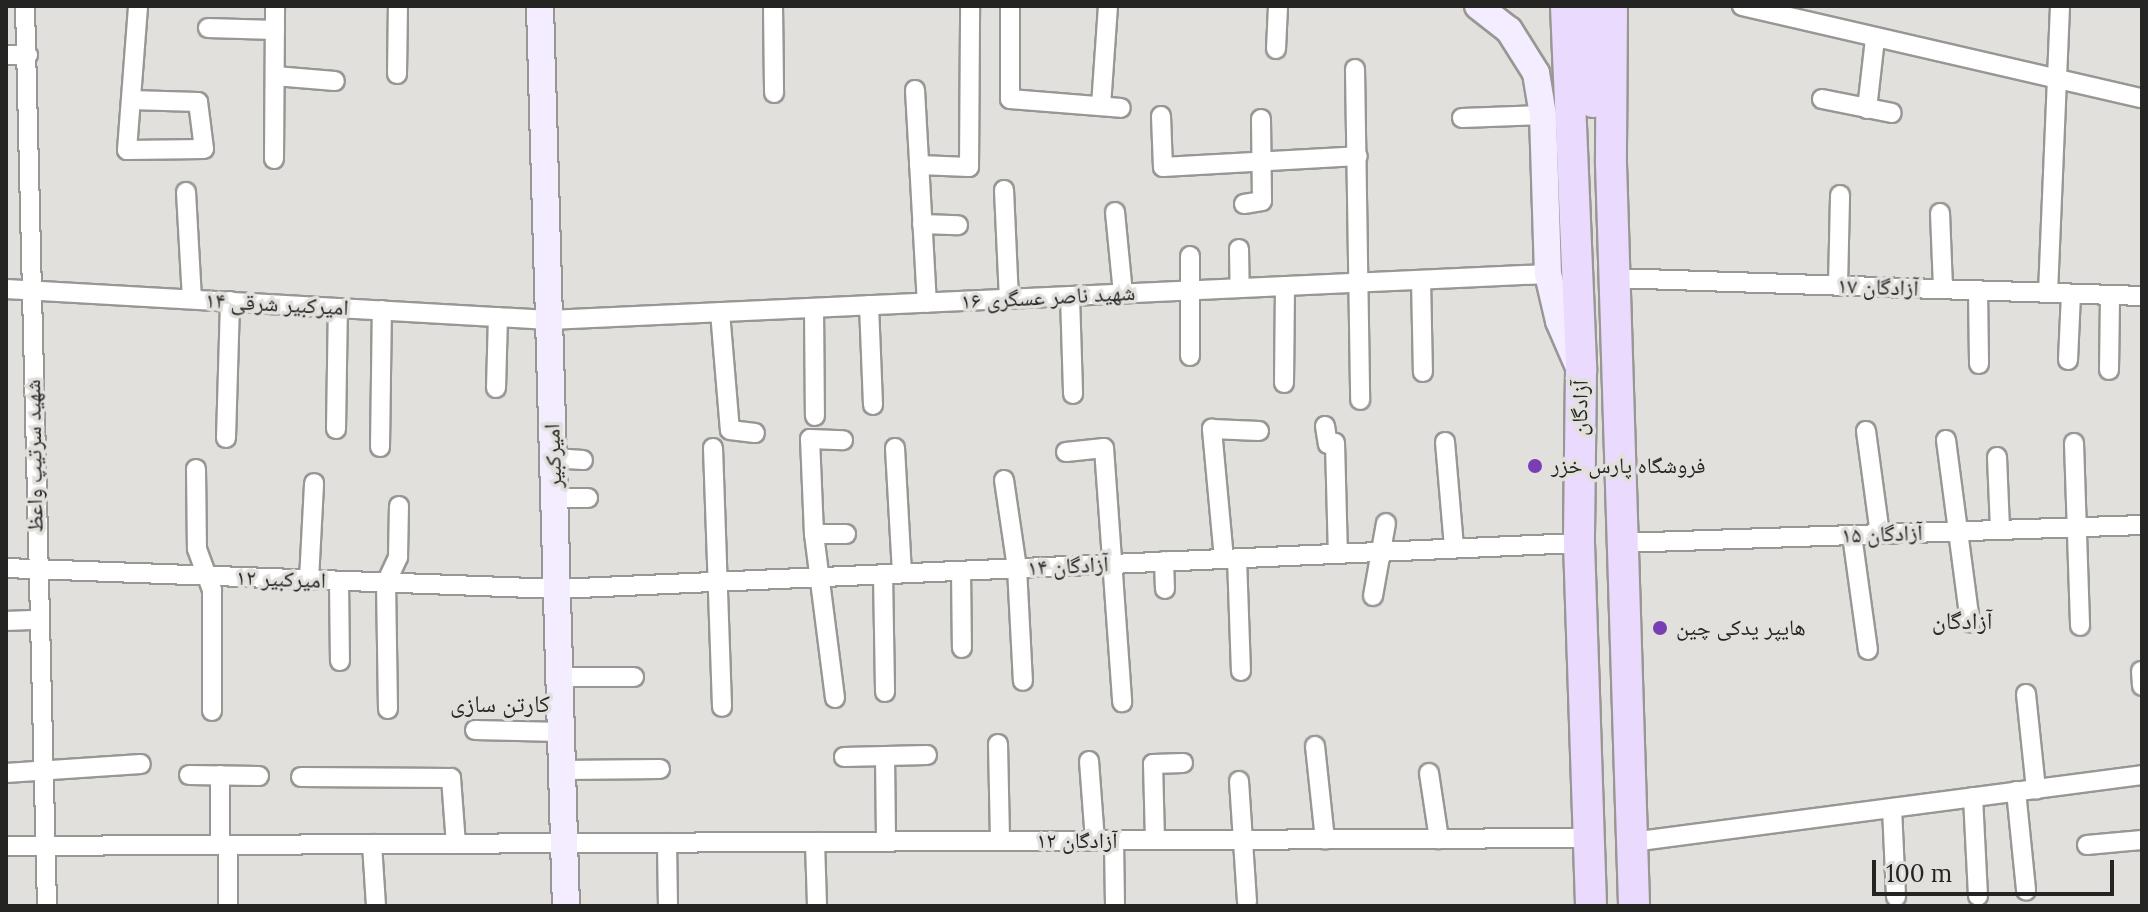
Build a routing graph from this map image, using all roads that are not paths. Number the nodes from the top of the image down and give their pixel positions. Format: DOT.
graph roads {
  1 [pos="25,6"];
  2 [pos="138,6"];
  3 [pos="275,6"];
  4 [pos="398,6"];
  5 [pos="540,6"];
  6 [pos="773,6"];
  7 [pos="970,6"];
  8 [pos="1010,6"];
  9 [pos="1108,6"];
  10 [pos="1278,6"];
  11 [pos="1478,6"];
  12 [pos="1566,6"];
  13 [pos="1589,6"];
  14 [pos="1612,6"];
  15 [pos="1742,6"];
  16 [pos="2060,6"];
  17 [pos="208,28"];
  18 [pos="275,30"];
  19 [pos="1875,39"];
  20 [pos="1276,49"];
  21 [pos="6,55"];
  22 [pos="28,55"];
  23 [pos="1355,69"];
  24 [pos="397,74"];
  25 [pos="275,76"];
  26 [pos="2057,79"];
  27 [pos="335,81"];
  28 [pos="915,90"];
  29 [pos="774,93"];
  30 [pos="2142,98"];
  31 [pos="1822,99"];
  32 [pos="131,100"];
  33 [pos="1101,106"];
  34 [pos="1121,108"];
  35 [pos="1867,109"];
  36 [pos="1892,113"];
  37 [pos="1543,115"];
  38 [pos="1161,116"];
  39 [pos="1462,118"];
  40 [pos="1261,119"];
  41 [pos="1358,156"];
  42 [pos="274,159"];
  43 [pos="1261,159"];
  44 [pos="1611,164"];
  45 [pos="919,165"];
  46 [pos="1004,190"];
  47 [pos="186,192"];
  48 [pos="1840,195"];
  49 [pos="1244,204"];
  50 [pos="1115,212"];
  51 [pos="1940,213"];
  52 [pos="922,224"];
  53 [pos="958,225"];
  54 [pos="1239,249"];
  55 [pos="1190,256"];
  56 [pos="1548,274"];
  57 [pos="1614,278"];
  58 [pos="1421,280"];
  59 [pos="1356,283"];
  60 [pos="1285,286"];
  61 [pos="1838,286"];
  62 [pos="1240,288"];
  63 [pos="6,289"];
  64 [pos="1943,289"];
  65 [pos="31,290"];
  66 [pos="1978,290"];
  67 [pos="1189,291"];
  68 [pos="2048,293"];
  69 [pos="1123,294"];
  70 [pos="2071,294"];
  71 [pos="2110,295"];
  72 [pos="1070,296"];
  73 [pos="2142,296"];
  74 [pos="192,299"];
  75 [pos="1009,299"];
  76 [pos="230,301"];
  77 [pos="927,303"];
  78 [pos="869,305"];
  79 [pos="338,308"];
  80 [pos="814,308"];
  81 [pos="382,310"];
  82 [pos="720,312"];
  83 [pos="498,317"];
  84 [pos="549,320"];
  85 [pos="1190,356"];
  86 [pos="2068,360"];
  87 [pos="1979,364"];
  88 [pos="2109,370"];
  89 [pos="1581,371"];
  90 [pos="1423,372"];
  91 [pos="1284,383"];
  92 [pos="496,388"];
  93 [pos="1073,394"];
  94 [pos="1360,400"];
  95 [pos="873,405"];
  96 [pos="815,416"];
  97 [pos="1325,426"];
  98 [pos="336,429"];
  99 [pos="1259,431"];
  100 [pos="1866,431"];
  101 [pos="755,433"];
  102 [pos="226,438"];
  103 [pos="843,440"];
  104 [pos="1946,440"];
  105 [pos="1445,442"];
  106 [pos="2074,443"];
  107 [pos="380,447"];
  108 [pos="713,448"];
  109 [pos="895,448"];
  110 [pos="1066,452"];
  111 [pos="1997,457"];
  112 [pos="553,458"];
  113 [pos="583,460"];
  114 [pos="196,469"];
  115 [pos="1004,480"];
  116 [pos="314,483"];
  117 [pos="554,498"];
  118 [pos="588,498"];
  119 [pos="399,506"];
  120 [pos="1386,523"];
  121 [pos="2142,525"];
  122 [pos="2077,528"];
  123 [pos="2000,530"];
  124 [pos="1956,532"];
  125 [pos="814,534"];
  126 [pos="846,534"];
  127 [pos="1880,534"];
  128 [pos="1852,535"];
  129 [pos="1579,543"];
  130 [pos="1622,543"];
  131 [pos="1454,548"];
  132 [pos="1383,552"];
  133 [pos="1338,554"];
  134 [pos="1230,558"];
  135 [pos="1164,561"];
  136 [pos="1112,564"];
  137 [pos="6,568"];
  138 [pos="1017,568"];
  139 [pos="36,569"];
  140 [pos="961,571"];
  141 [pos="892,574"];
  142 [pos="208,576"];
  143 [pos="822,577"];
  144 [pos="309,580"];
  145 [pos="339,581"];
  146 [pos="718,582"];
  147 [pos="386,583"];
  148 [pos="557,589"];
  149 [pos="1165,589"];
  150 [pos="1373,596"];
  151 [pos="1581,614"];
  152 [pos="37,620"];
  153 [pos="1624,620"];
  154 [pos="6,621"];
  155 [pos="1970,622"];
  156 [pos="2080,626"];
  157 [pos="962,648"];
  158 [pos="1868,650"];
  159 [pos="340,661"];
  160 [pos="1241,671"];
  161 [pos="559,677"];
  162 [pos="634,677"];
  163 [pos="1023,681"];
  164 [pos="1583,689"];
  165 [pos="885,692"];
  166 [pos="1627,693"];
  167 [pos="2026,694"];
  168 [pos="835,698"];
  169 [pos="1122,702"];
  170 [pos="722,707"];
  171 [pos="388,709"];
  172 [pos="212,711"];
  173 [pos="475,730"];
  174 [pos="561,732"];
  175 [pos="998,744"];
  176 [pos="1315,746"];
  177 [pos="927,755"];
  178 [pos="885,756"];
  179 [pos="844,757"];
  180 [pos="1089,761"];
  181 [pos="1183,763"];
  182 [pos="141,764"];
  183 [pos="660,769"];
  184 [pos="562,770"];
  185 [pos="43,772"];
  186 [pos="6,773"];
  187 [pos="1429,773"];
  188 [pos="189,775"];
  189 [pos="220,775"];
  190 [pos="2142,775"];
  191 [pos="259,776"];
  192 [pos="301,777"];
  193 [pos="1239,781"];
  194 [pos="2036,789"];
  195 [pos="2016,791"];
  196 [pos="1973,797"];
  197 [pos="1892,808"];
  198 [pos="1589,838"];
  199 [pos="1325,839"];
  200 [pos="1439,839"];
  201 [pos="1155,840"];
  202 [pos="1242,840"];
  203 [pos="2142,840"];
  204 [pos="1000,841"];
  205 [pos="1095,841"];
  206 [pos="1114,841"];
  207 [pos="815,842"];
  208 [pos="886,842"];
  209 [pos="1632,842"];
  210 [pos="564,843"];
  211 [pos="667,843"];
  212 [pos="372,844"];
  213 [pos="456,844"];
  214 [pos="224,845"];
  215 [pos="2087,845"];
  216 [pos="6,846"];
  217 [pos="48,846"];
  218 [pos="2026,890"];
  219 [pos="1978,896"];
  220 [pos="1896,897"];
  221 [pos="1247,902"];
  222 [pos="47,906"];
  223 [pos="228,906"];
  224 [pos="376,906"];
  225 [pos="566,906"];
  226 [pos="668,906"];
  227 [pos="817,906"];
  228 [pos="1115,906"];
  229 [pos="1591,906"];
  230 [pos="1634,906"];
  1 -- 22 [label="street, شهید سرتیپ واعظ"];
  2 -- 32 [label="street"];
  3 -- 18 [label="street"];
  4 -- 24 [label="street"];
  5 -- 84 [label="street, امیرکبیر"];
  6 -- 29 [label="street"];
  7 -- 45 [label="street"];
  8 -- 33 [label="street"];
  9 -- 33 [label="street"];
  10 -- 20 [label="street"];
  11 -- 37 [label="street"];
  12 -- 89 [label="main road, آزادگان"];
  13 -- 44 [label="main road"];
  14 -- 44 [label="main road, آزادگان"];
  15 -- 19 [label="street"];
  16 -- 26 [label="street"];
  17 -- 18 [label="street"];
  18 -- 25 [label="street"];
  19 -- 26 [label="street"];
  19 -- 35 [label="street"];
  21 -- 22 [label="street"];
  22 -- 65 [label="street, شهید سرتیپ واعظ"];
  23 -- 41 [label="street"];
  25 -- 27 [label="street"];
  25 -- 42 [label="street"];
  26 -- 30 [label="street"];
  26 -- 68 [label="street"];
  28 -- 45 [label="street"];
  31 -- 35 [label="street"];
  32 -- 32 [label="street"];
  33 -- 34 [label="street"];
  35 -- 36 [label="street"];
  37 -- 39 [label="street"];
  37 -- 56 [label="street"];
  38 -- 43 [label="street"];
  40 -- 43 [label="street"];
  41 -- 43 [label="street"];
  41 -- 59 [label="street"];
  43 -- 49 [label="street"];
  44 -- 57 [label="main road, آزادگان"];
  45 -- 52 [label="street"];
  46 -- 75 [label="street"];
  47 -- 74 [label="street"];
  48 -- 61 [label="street"];
  50 -- 69 [label="street"];
  51 -- 64 [label="street"];
  52 -- 53 [label="street"];
  52 -- 77 [label="street"];
  54 -- 62 [label="street"];
  55 -- 67 [label="street"];
  56 -- 58 [label="street, ۱۶ شهید ناصر عسگری"];
  56 -- 89 [label="street"];
  57 -- 61 [label="street, ۱۷ آزادگان"];
  57 -- 130 [label="main road, آزادگان"];
  58 -- 59 [label="street, ۱۶ شهید ناصر عسگری"];
  58 -- 90 [label="street"];
  59 -- 60 [label="street, ۱۶ شهید ناصر عسگری"];
  59 -- 94 [label="street"];
  60 -- 62 [label="street, ۱۶ شهید ناصر عسگری"];
  60 -- 91 [label="street"];
  61 -- 64 [label="street, ۱۷ آزادگان"];
  62 -- 67 [label="street, ۱۶ شهید ناصر عسگری"];
  63 -- 65 [label="street, ۱۴ امیرکبیر شرقی"];
  64 -- 66 [label="street, ۱۷ آزادگان"];
  65 -- 74 [label="street, ۱۴ امیرکبیر شرقی"];
  65 -- 139 [label="street, شهید سرتیپ واعظ"];
  66 -- 68 [label="street, ۱۷ آزادگان"];
  66 -- 87 [label="street"];
  67 -- 69 [label="street, ۱۶ شهید ناصر عسگری"];
  67 -- 85 [label="street"];
  68 -- 70 [label="street, ۱۷ آزادگان"];
  69 -- 72 [label="street, ۱۶ شهید ناصر عسگری"];
  70 -- 71 [label="street, ۱۷ آزادگان"];
  70 -- 86 [label="street"];
  71 -- 73 [label="street, ۱۷ آزادگان"];
  71 -- 88 [label="street"];
  72 -- 75 [label="street, ۱۶ شهید ناصر عسگری"];
  72 -- 93 [label="street"];
  74 -- 76 [label="street, ۱۴ امیرکبیر شرقی"];
  75 -- 77 [label="street, ۱۶ شهید ناصر عسگری"];
  76 -- 79 [label="street, ۱۴ امیرکبیر شرقی"];
  76 -- 102 [label="street"];
  77 -- 78 [label="street, ۱۶ شهید ناصر عسگری"];
  78 -- 80 [label="street, ۱۶ شهید ناصر عسگری"];
  78 -- 95 [label="street"];
  79 -- 81 [label="street, ۱۴ امیرکبیر شرقی"];
  79 -- 98 [label="street"];
  80 -- 82 [label="street, ۱۶ شهید ناصر عسگری"];
  80 -- 96 [label="street"];
  81 -- 83 [label="street, ۱۴ امیرکبیر شرقی"];
  81 -- 107 [label="street"];
  82 -- 84 [label="street, ۱۶ شهید ناصر عسگری"];
  82 -- 101 [label="street"];
  83 -- 84 [label="street, ۱۴ امیرکبیر شرقی"];
  83 -- 92 [label="street"];
  84 -- 112 [label="street, امیرکبیر"];
  89 -- 129 [label="main road, آزادگان"];
  97 -- 133 [label="street"];
  99 -- 134 [label="street"];
  100 -- 127 [label="street"];
  103 -- 125 [label="street"];
  104 -- 124 [label="street"];
  105 -- 131 [label="street"];
  106 -- 122 [label="street"];
  108 -- 146 [label="street"];
  109 -- 141 [label="street"];
  110 -- 136 [label="street"];
  111 -- 123 [label="street"];
  112 -- 113 [label="street"];
  112 -- 117 [label="street, امیرکبیر"];
  114 -- 142 [label="street"];
  115 -- 138 [label="street"];
  116 -- 144 [label="street"];
  117 -- 118 [label="street"];
  117 -- 148 [label="street, امیرکبیر"];
  119 -- 147 [label="street"];
  120 -- 132 [label="street"];
  121 -- 122 [label="street, ۱۵ آزادگان"];
  122 -- 123 [label="street, ۱۵ آزادگان"];
  122 -- 156 [label="street"];
  123 -- 124 [label="street, ۱۵ آزادگان"];
  124 -- 127 [label="street, ۱۵ آزادگان"];
  124 -- 155 [label="street"];
  125 -- 126 [label="street"];
  125 -- 143 [label="street"];
  127 -- 128 [label="street, ۱۵ آزادگان"];
  128 -- 130 [label="street, ۱۵ آزادگان"];
  128 -- 158 [label="street"];
  129 -- 131 [label="street, ۱۴ آزادگان"];
  129 -- 151 [label="main road, آزادگان"];
  130 -- 153 [label="main road, آزادگان"];
  131 -- 132 [label="street, ۱۴ آزادگان"];
  132 -- 133 [label="street, ۱۴ آزادگان"];
  132 -- 150 [label="street"];
  133 -- 134 [label="street, ۱۴ آزادگان"];
  134 -- 135 [label="street, ۱۴ آزادگان"];
  134 -- 160 [label="street"];
  135 -- 136 [label="street, ۱۴ آزادگان"];
  135 -- 149 [label="street"];
  136 -- 138 [label="street, ۱۴ آزادگان"];
  136 -- 169 [label="street"];
  137 -- 139 [label="street, امیرکبیر ۱۲"];
  138 -- 140 [label="street, ۱۴ آزادگان"];
  138 -- 163 [label="street"];
  139 -- 142 [label="street, امیرکبیر ۱۲"];
  139 -- 152 [label="street, شهید سرتیپ واعظ"];
  140 -- 141 [label="street, ۱۴ آزادگان"];
  140 -- 157 [label="street"];
  141 -- 143 [label="street, ۱۴ آزادگان"];
  141 -- 165 [label="street"];
  142 -- 144 [label="street, امیرکبیر ۱۲"];
  142 -- 172 [label="street"];
  143 -- 146 [label="street, ۱۴ آزادگان"];
  143 -- 168 [label="street"];
  144 -- 145 [label="street, امیرکبیر ۱۲"];
  145 -- 147 [label="street, امیرکبیر ۱۲"];
  145 -- 159 [label="street"];
  146 -- 148 [label="street, ۱۴ آزادگان"];
  146 -- 170 [label="street"];
  147 -- 148 [label="street, امیرکبیر ۱۲"];
  147 -- 171 [label="street"];
  148 -- 161 [label="street, امیرکبیر"];
  151 -- 153 [label="main road"];
  151 -- 164 [label="main road, آزادگان"];
  152 -- 154 [label="street"];
  152 -- 185 [label="street, شهید سرتیپ واعظ"];
  153 -- 166 [label="main road, آزادگان"];
  161 -- 162 [label="street"];
  161 -- 174 [label="street, امیرکبیر"];
  164 -- 166 [label="main road"];
  164 -- 198 [label="main road, آزادگان"];
  166 -- 209 [label="main road, آزادگان"];
  167 -- 194 [label="street"];
  173 -- 174 [label="street"];
  174 -- 184 [label="street, امیرکبیر"];
  175 -- 204 [label="street"];
  176 -- 199 [label="street"];
  177 -- 178 [label="street"];
  178 -- 179 [label="street"];
  178 -- 208 [label="street"];
  180 -- 205 [label="street"];
  181 -- 201 [label="street"];
  182 -- 185 [label="street"];
  183 -- 184 [label="street"];
  184 -- 210 [label="street, امیرکبیر"];
  185 -- 186 [label="street"];
  185 -- 217 [label="street, شهید سرتیپ واعظ"];
  187 -- 200 [label="street"];
  188 -- 189 [label="street"];
  189 -- 191 [label="street"];
  189 -- 214 [label="street"];
  190 -- 194 [label="street"];
  192 -- 213 [label="street"];
  193 -- 202 [label="street"];
  194 -- 195 [label="street"];
  195 -- 196 [label="street"];
  195 -- 218 [label="street"];
  196 -- 197 [label="street"];
  196 -- 219 [label="street"];
  197 -- 209 [label="street"];
  197 -- 220 [label="street"];
  198 -- 200 [label="street, ۱۲ آزادگان"];
  198 -- 229 [label="main road, آزادگان"];
  199 -- 200 [label="street, ۱۲ آزادگان"];
  199 -- 202 [label="street, ۱۲ آزادگان"];
  201 -- 202 [label="street, ۱۲ آزادگان"];
  201 -- 206 [label="street, ۱۲ آزادگان"];
  202 -- 221 [label="street"];
  203 -- 215 [label="street"];
  204 -- 205 [label="street, ۱۲ آزادگان"];
  204 -- 208 [label="street, ۱۲ آزادگان"];
  205 -- 206 [label="street, ۱۲ آزادگان"];
  206 -- 228 [label="street"];
  207 -- 208 [label="street, ۱۲ آزادگان"];
  207 -- 211 [label="street, ۱۲ آزادگان"];
  207 -- 227 [label="street"];
  209 -- 230 [label="main road, آزادگان"];
  210 -- 211 [label="street, ۱۲ آزادگان"];
  210 -- 213 [label="street, ۱۲ آزادگان"];
  210 -- 225 [label="street, امیرکبیر"];
  211 -- 226 [label="street"];
  212 -- 213 [label="street, ۱۲ آزادگان"];
  212 -- 214 [label="street, ۱۲ آزادگان"];
  212 -- 224 [label="street"];
  214 -- 217 [label="street, ۱۲ آزادگان"];
  214 -- 223 [label="street"];
  216 -- 217 [label="street, ۱۲ آزادگان"];
  217 -- 222 [label="street, شهید سرتیپ واعظ"];
}
